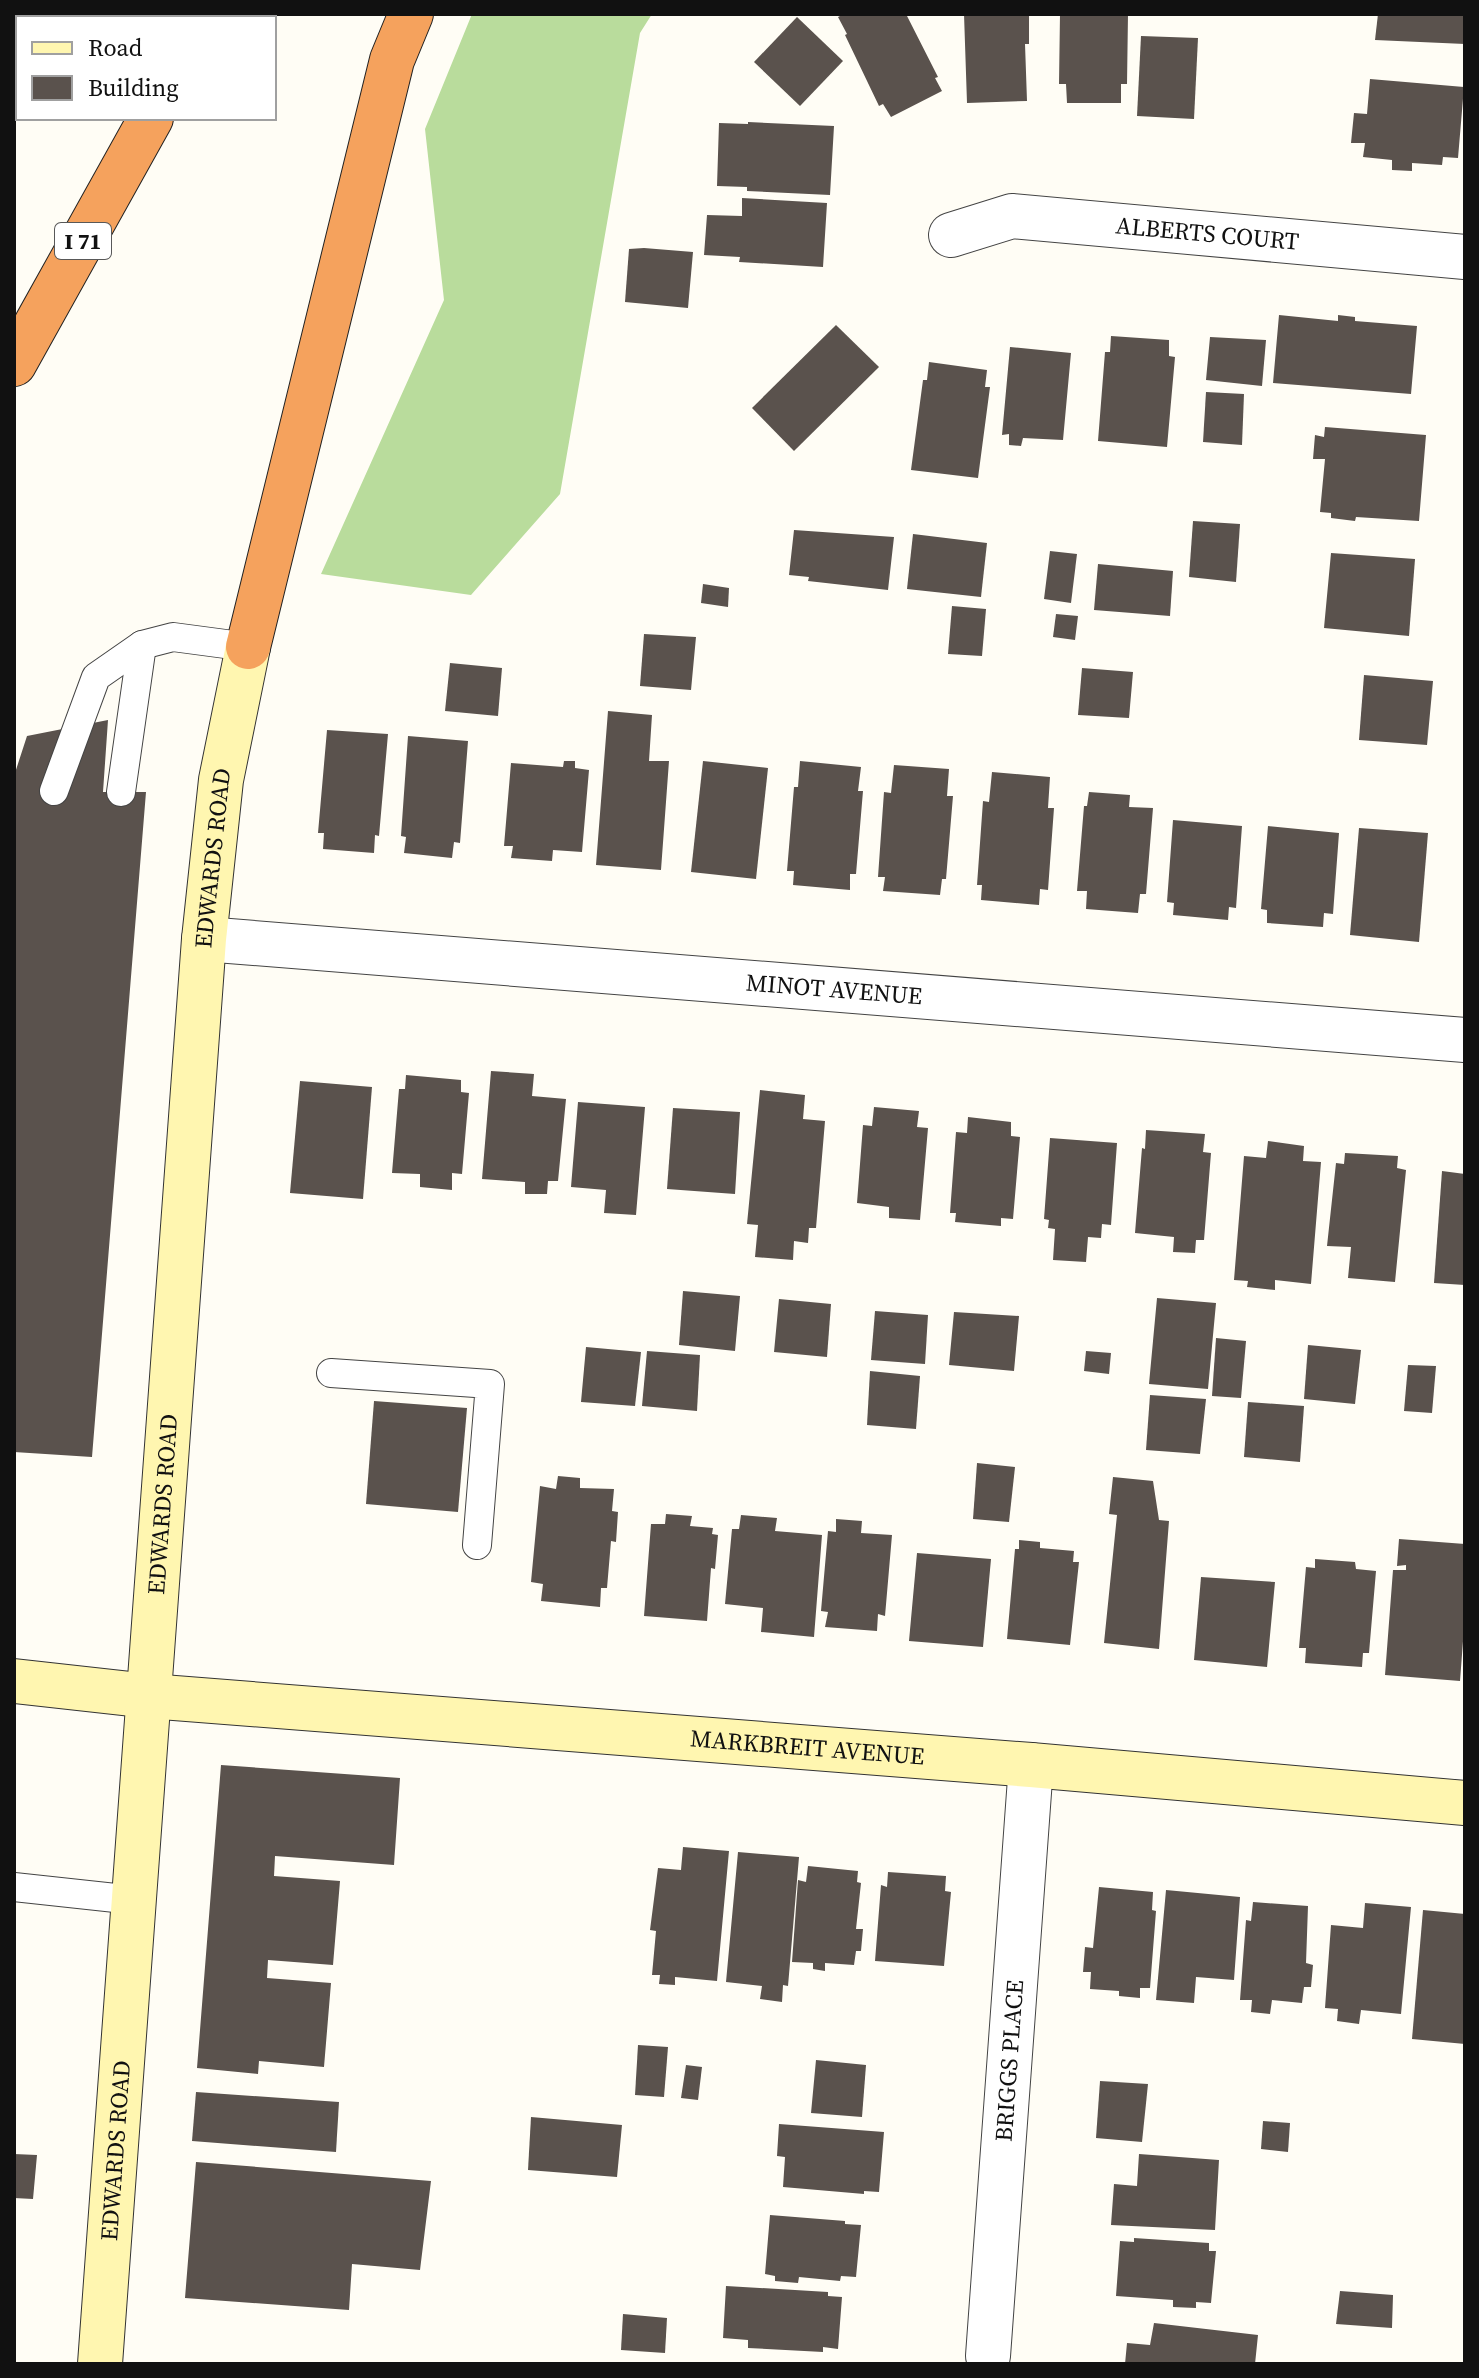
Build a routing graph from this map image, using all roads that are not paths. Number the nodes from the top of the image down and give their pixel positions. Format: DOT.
graph roads {
  1 [pos="411,14"];
  2 [pos="150,120"];
  3 [pos="951,235"];
  4 [pos="1465,257"];
  5 [pos="14,364"];
  6 [pos="142,645"];
  7 [pos="248,647"];
  8 [pos="54,791"];
  9 [pos="121,792"];
  10 [pos="204,939"];
  11 [pos="1465,1040"];
  12 [pos="331,1373"];
  13 [pos="477,1545"];
  14 [pos="14,1681"];
  15 [pos="149,1696"];
  16 [pos="1031,1765"];
  17 [pos="1465,1803"];
  18 [pos="14,1887"];
  19 [pos="134,1900"];
  20 [pos="985,2361"];
  21 [pos="100,2364"];
  1 -- 7 [label="highway"];
  2 -- 5 [label="highway, I 71"];
  3 -- 4 [label="street, ALBERTS COURT"];
  6 -- 7 [label="lane"];
  6 -- 8 [label="lane"];
  6 -- 9 [label="lane"];
  7 -- 10 [label="main road, EDWARDS ROAD"];
  10 -- 11 [label="street, MINOT AVENUE"];
  10 -- 15 [label="main road, EDWARDS ROAD"];
  12 -- 13 [label="lane"];
  14 -- 15 [label="main road, MARKBREIT AVENUE"];
  15 -- 16 [label="main road, MARKBREIT AVENUE"];
  15 -- 19 [label="main road, EDWARDS ROAD"];
  16 -- 17 [label="main road, MARKBREIT AVENUE"];
  16 -- 20 [label="street, BRIGGS PLACE"];
  18 -- 19 [label="lane"];
  19 -- 21 [label="main road, EDWARDS ROAD"];
}
